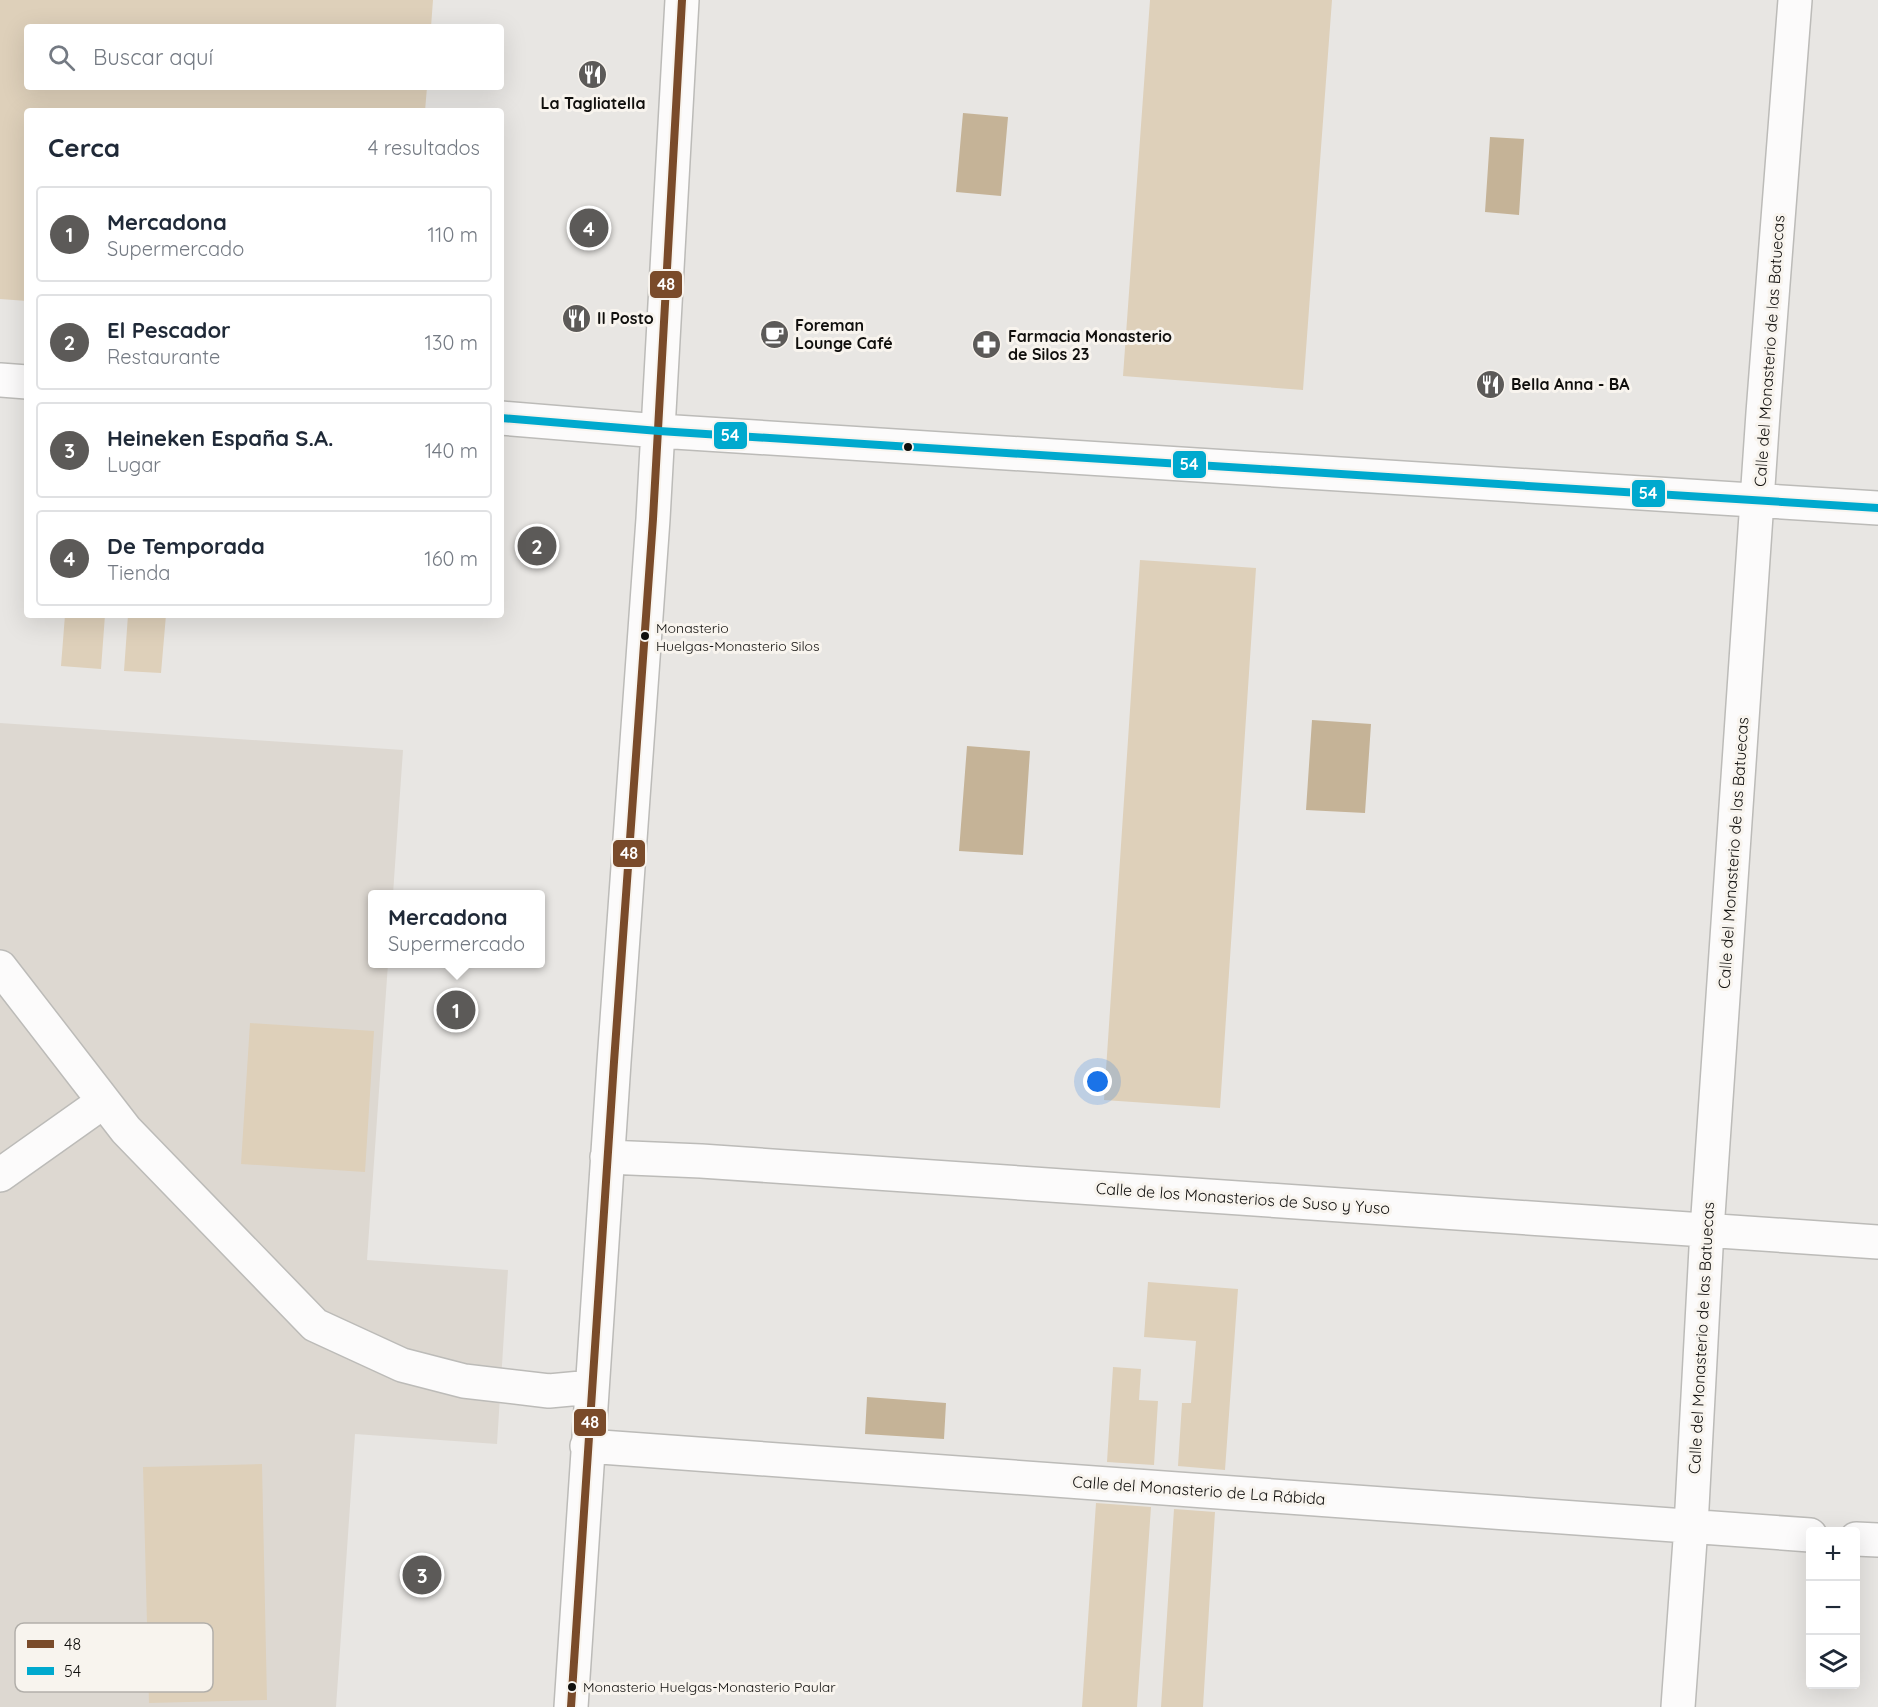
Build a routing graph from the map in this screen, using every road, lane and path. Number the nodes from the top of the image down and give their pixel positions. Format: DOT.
graph roads {
  1 [pos="682,0"];
  2 [pos="1795,0"];
  3 [pos="0,380"];
  4 [pos="24,382"];
  5 [pos="504,418"];
  6 [pos="658,431"];
  7 [pos="1758,499"];
  8 [pos="1878,508"];
  9 [pos="0,967"];
  10 [pos="103,1102"];
  11 [pos="607,1157"];
  12 [pos="0,1175"];
  13 [pos="1707,1230"];
  14 [pos="1878,1242"];
  15 [pos="592,1387"];
  16 [pos="588,1446"];
  17 [pos="1691,1526"];
  18 [pos="1806,1535"];
  19 [pos="1860,1539"];
  20 [pos="1878,1540"];
  21 [pos="571,1707"];
  22 [pos="1678,1707"];
  1 -- 6 [label="street"];
  2 -- 7 [label="street, Calle del Monasterio de las Batuecas"];
  3 -- 4 [label="street"];
  5 -- 6 [label="street"];
  6 -- 7 [label="street"];
  6 -- 11 [label="street"];
  7 -- 8 [label="street"];
  7 -- 13 [label="street, Calle del Monasterio de las Batuecas"];
  9 -- 10 [label="street"];
  10 -- 12 [label="street"];
  10 -- 15 [label="street"];
  11 -- 13 [label="street, Calle de los Monasterios de Suso y Yuso"];
  11 -- 15 [label="street"];
  13 -- 14 [label="street, Calle de los Monasterios de Suso y Yuso"];
  13 -- 17 [label="street, Calle del Monasterio de las Batuecas"];
  15 -- 16 [label="street"];
  16 -- 17 [label="street, Calle del Monasterio de La Rábida"];
  16 -- 21 [label="street"];
  17 -- 18 [label="street, Calle del Monasterio de La Rábida"];
  17 -- 22 [label="street, Calle del Monasterio de las Batuecas"];
  19 -- 20 [label="street"];
}
